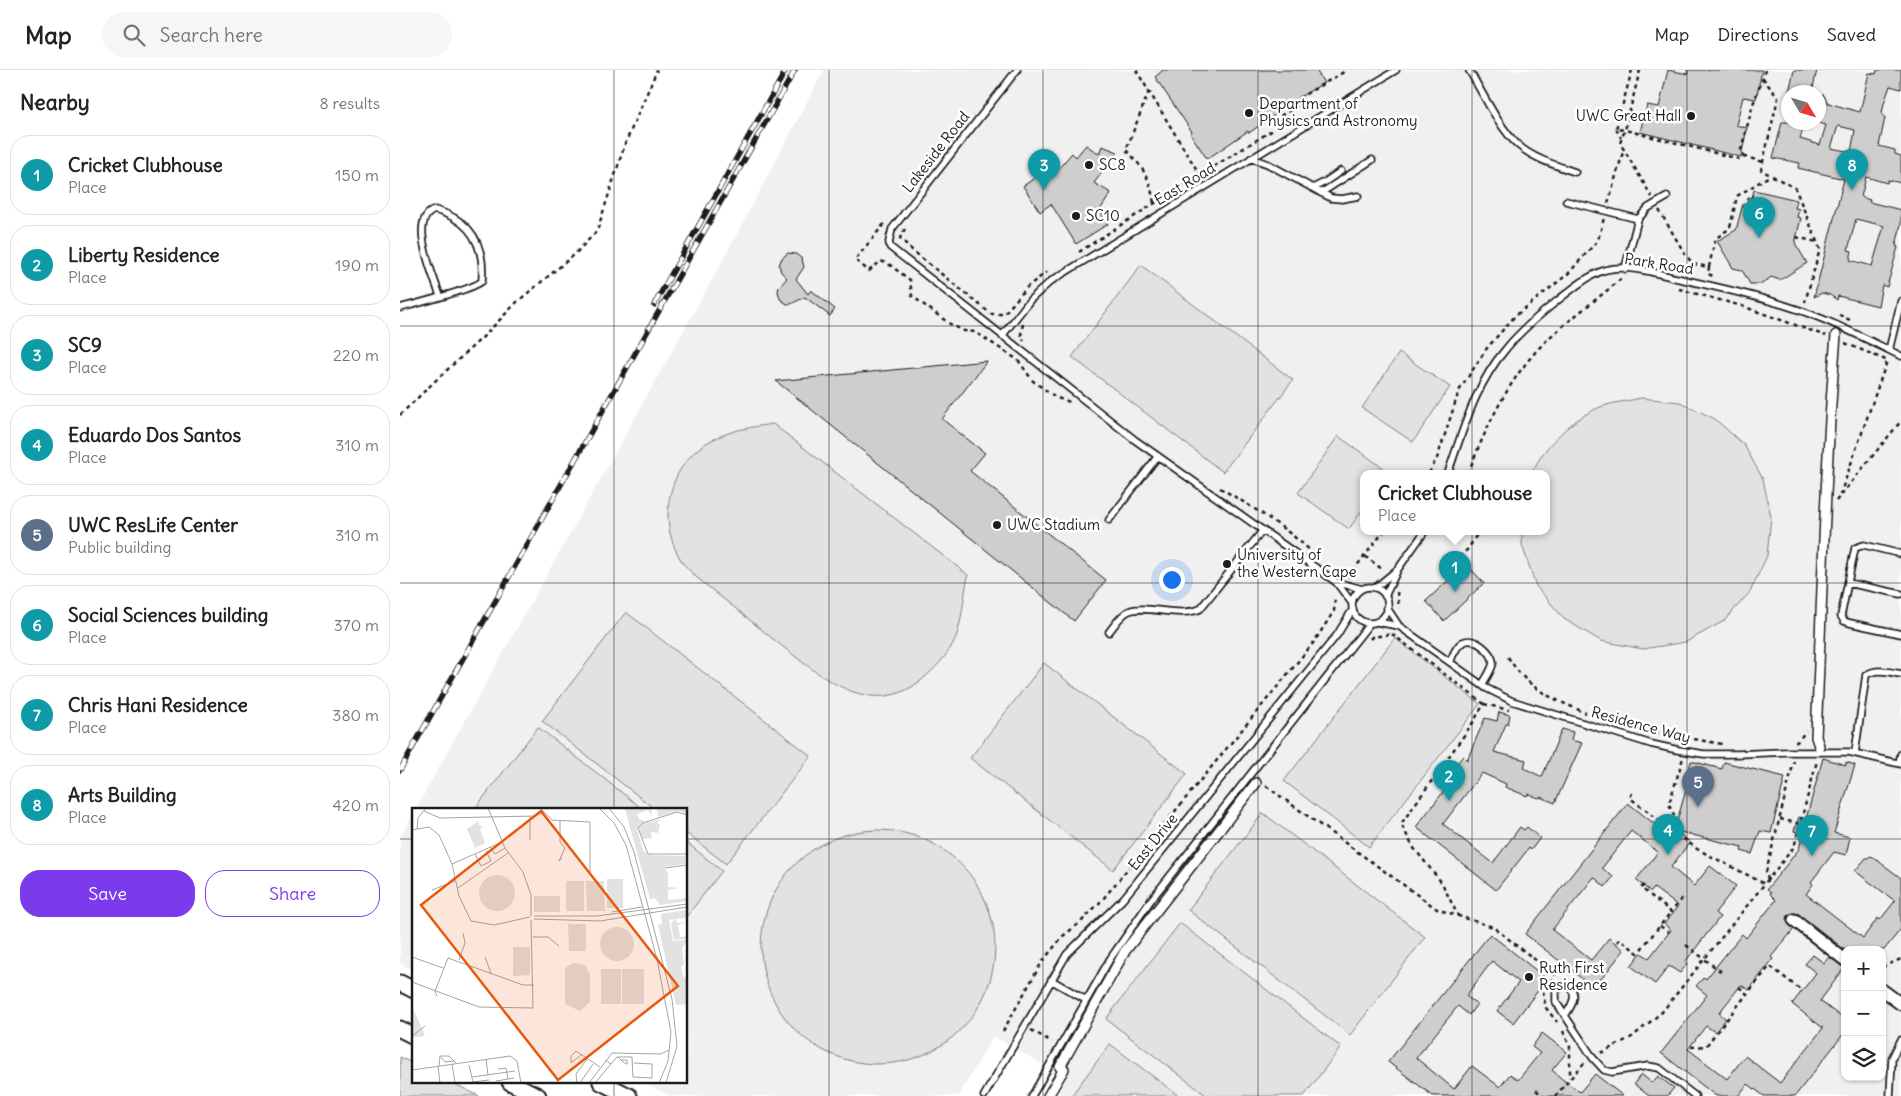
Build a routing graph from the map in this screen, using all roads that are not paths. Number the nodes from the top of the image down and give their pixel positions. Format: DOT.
graph roads {
  1 [pos="1017,70"];
  2 [pos="1396,70"];
  3 [pos="1469,70"];
  4 [pos="1251,158"];
  5 [pos="1372,160"];
  6 [pos="1341,171"];
  7 [pos="1575,172"];
  8 [pos="1313,188"];
  9 [pos="1321,193"];
  10 [pos="1358,196"];
  11 [pos="1667,197"];
  12 [pos="1566,201"];
  13 [pos="1638,219"];
  14 [pos="1626,269"];
  15 [pos="440,296"];
  16 [pos="1901,301"];
  17 [pos="400,308"];
  18 [pos="1002,336"];
  19 [pos="1836,337"];
  20 [pos="1889,350"];
  21 [pos="1901,356"];
  22 [pos="1158,456"];
  23 [pos="1449,470"];
  24 [pos="1109,520"];
  25 [pos="1263,530"];
  26 [pos="1422,535"];
  27 [pos="1901,554"];
  28 [pos="1398,569"];
  29 [pos="1848,583"];
  30 [pos="1340,584"];
  31 [pos="1375,588"];
  32 [pos="1362,589"];
  33 [pos="1901,594"];
  34 [pos="1386,596"];
  35 [pos="1353,606"];
  36 [pos="1387,608"];
  37 [pos="1373,622"];
  38 [pos="1399,626"];
  39 [pos="1110,632"];
  40 [pos="1901,634"];
  41 [pos="1450,662"];
  42 [pos="1901,674"];
  43 [pos="1482,684"];
  44 [pos="1819,746"];
  45 [pos="1855,753"];
  46 [pos="1901,754"];
  47 [pos="1900,764"];
  48 [pos="1256,783"];
  49 [pos="1794,920"];
  50 [pos="1841,957"];
  51 [pos="1051,980"];
  52 [pos="400,983"];
  53 [pos="412,989"];
  54 [pos="1883,991"];
  55 [pos="1086,1000"];
  56 [pos="1901,1004"];
  57 [pos="1566,1014"];
  58 [pos="400,1029"];
  59 [pos="412,1035"];
  60 [pos="1901,1040"];
  61 [pos="514,1084"];
  62 [pos="605,1084"];
  63 [pos="538,1096"];
  64 [pos="629,1096"];
  65 [pos="984,1096"];
  66 [pos="1032,1096"];
  67 [pos="1048,1096"];
  68 [pos="1695,1096"];
  69 [pos="1890,1096"];
  1 -- 18 [label="lane, Lakeside Road"];
  2 -- 4 [label="lane, East Road"];
  3 -- 7 [label="lane"];
  4 -- 8 [label="lane"];
  4 -- 18 [label="lane, East Road"];
  5 -- 9 [label="lane"];
  6 -- 8 [label="lane"];
  8 -- 9 [label="lane"];
  9 -- 10 [label="lane"];
  11 -- 13 [label="lane"];
  12 -- 13 [label="lane"];
  13 -- 14 [label="lane"];
  14 -- 20 [label="lane, Park Road"];
  14 -- 23 [label="lane, Park Road"];
  15 -- 15 [label="lane"];
  15 -- 17 [label="lane"];
  16 -- 20 [label="lane"];
  18 -- 22 [label="lane"];
  19 -- 44 [label="street"];
  20 -- 21 [label="lane, Park Road"];
  22 -- 24 [label="lane"];
  22 -- 25 [label="lane"];
  25 -- 30 [label="lane"];
  25 -- 39 [label="lane"];
  26 -- 28 [label="lane"];
  27 -- 29 [label="lane"];
  28 -- 31 [label="lane"];
  28 -- 34 [label="lane"];
  29 -- 33 [label="lane"];
  29 -- 40 [label="lane"];
  30 -- 32 [label="lane"];
  30 -- 35 [label="lane"];
  31 -- 32 [label="lane"];
  31 -- 34 [label="lane"];
  32 -- 35 [label="lane"];
  34 -- 36 [label="lane"];
  35 -- 37 [label="lane"];
  35 -- 51 [label="lane, East Drive"];
  36 -- 37 [label="lane"];
  36 -- 38 [label="lane, Residence Way"];
  37 -- 38 [label="lane, Residence Way"];
  37 -- 55 [label="lane"];
  38 -- 41 [label="lane, Residence Way"];
  41 -- 43 [label="lane, Residence Way"];
  41 -- 43 [label="lane"];
  42 -- 45 [label="lane"];
  43 -- 45 [label="lane, Residence Way"];
  45 -- 47 [label="lane, Residence Way"];
  46 -- 47 [label="lane"];
  48 -- 67 [label="street"];
  49 -- 50 [label="street"];
  51 -- 55 [label="lane"];
  51 -- 65 [label="lane, East Drive"];
  52 -- 53 [label="main road"];
  54 -- 56 [label="street"];
  55 -- 66 [label="lane"];
  57 -- 57 [label="lane"];
  57 -- 68 [label="lane"];
  58 -- 59 [label="main road"];
  60 -- 69 [label="lane"];
  61 -- 63 [label="main road"];
  62 -- 64 [label="main road"];
}
